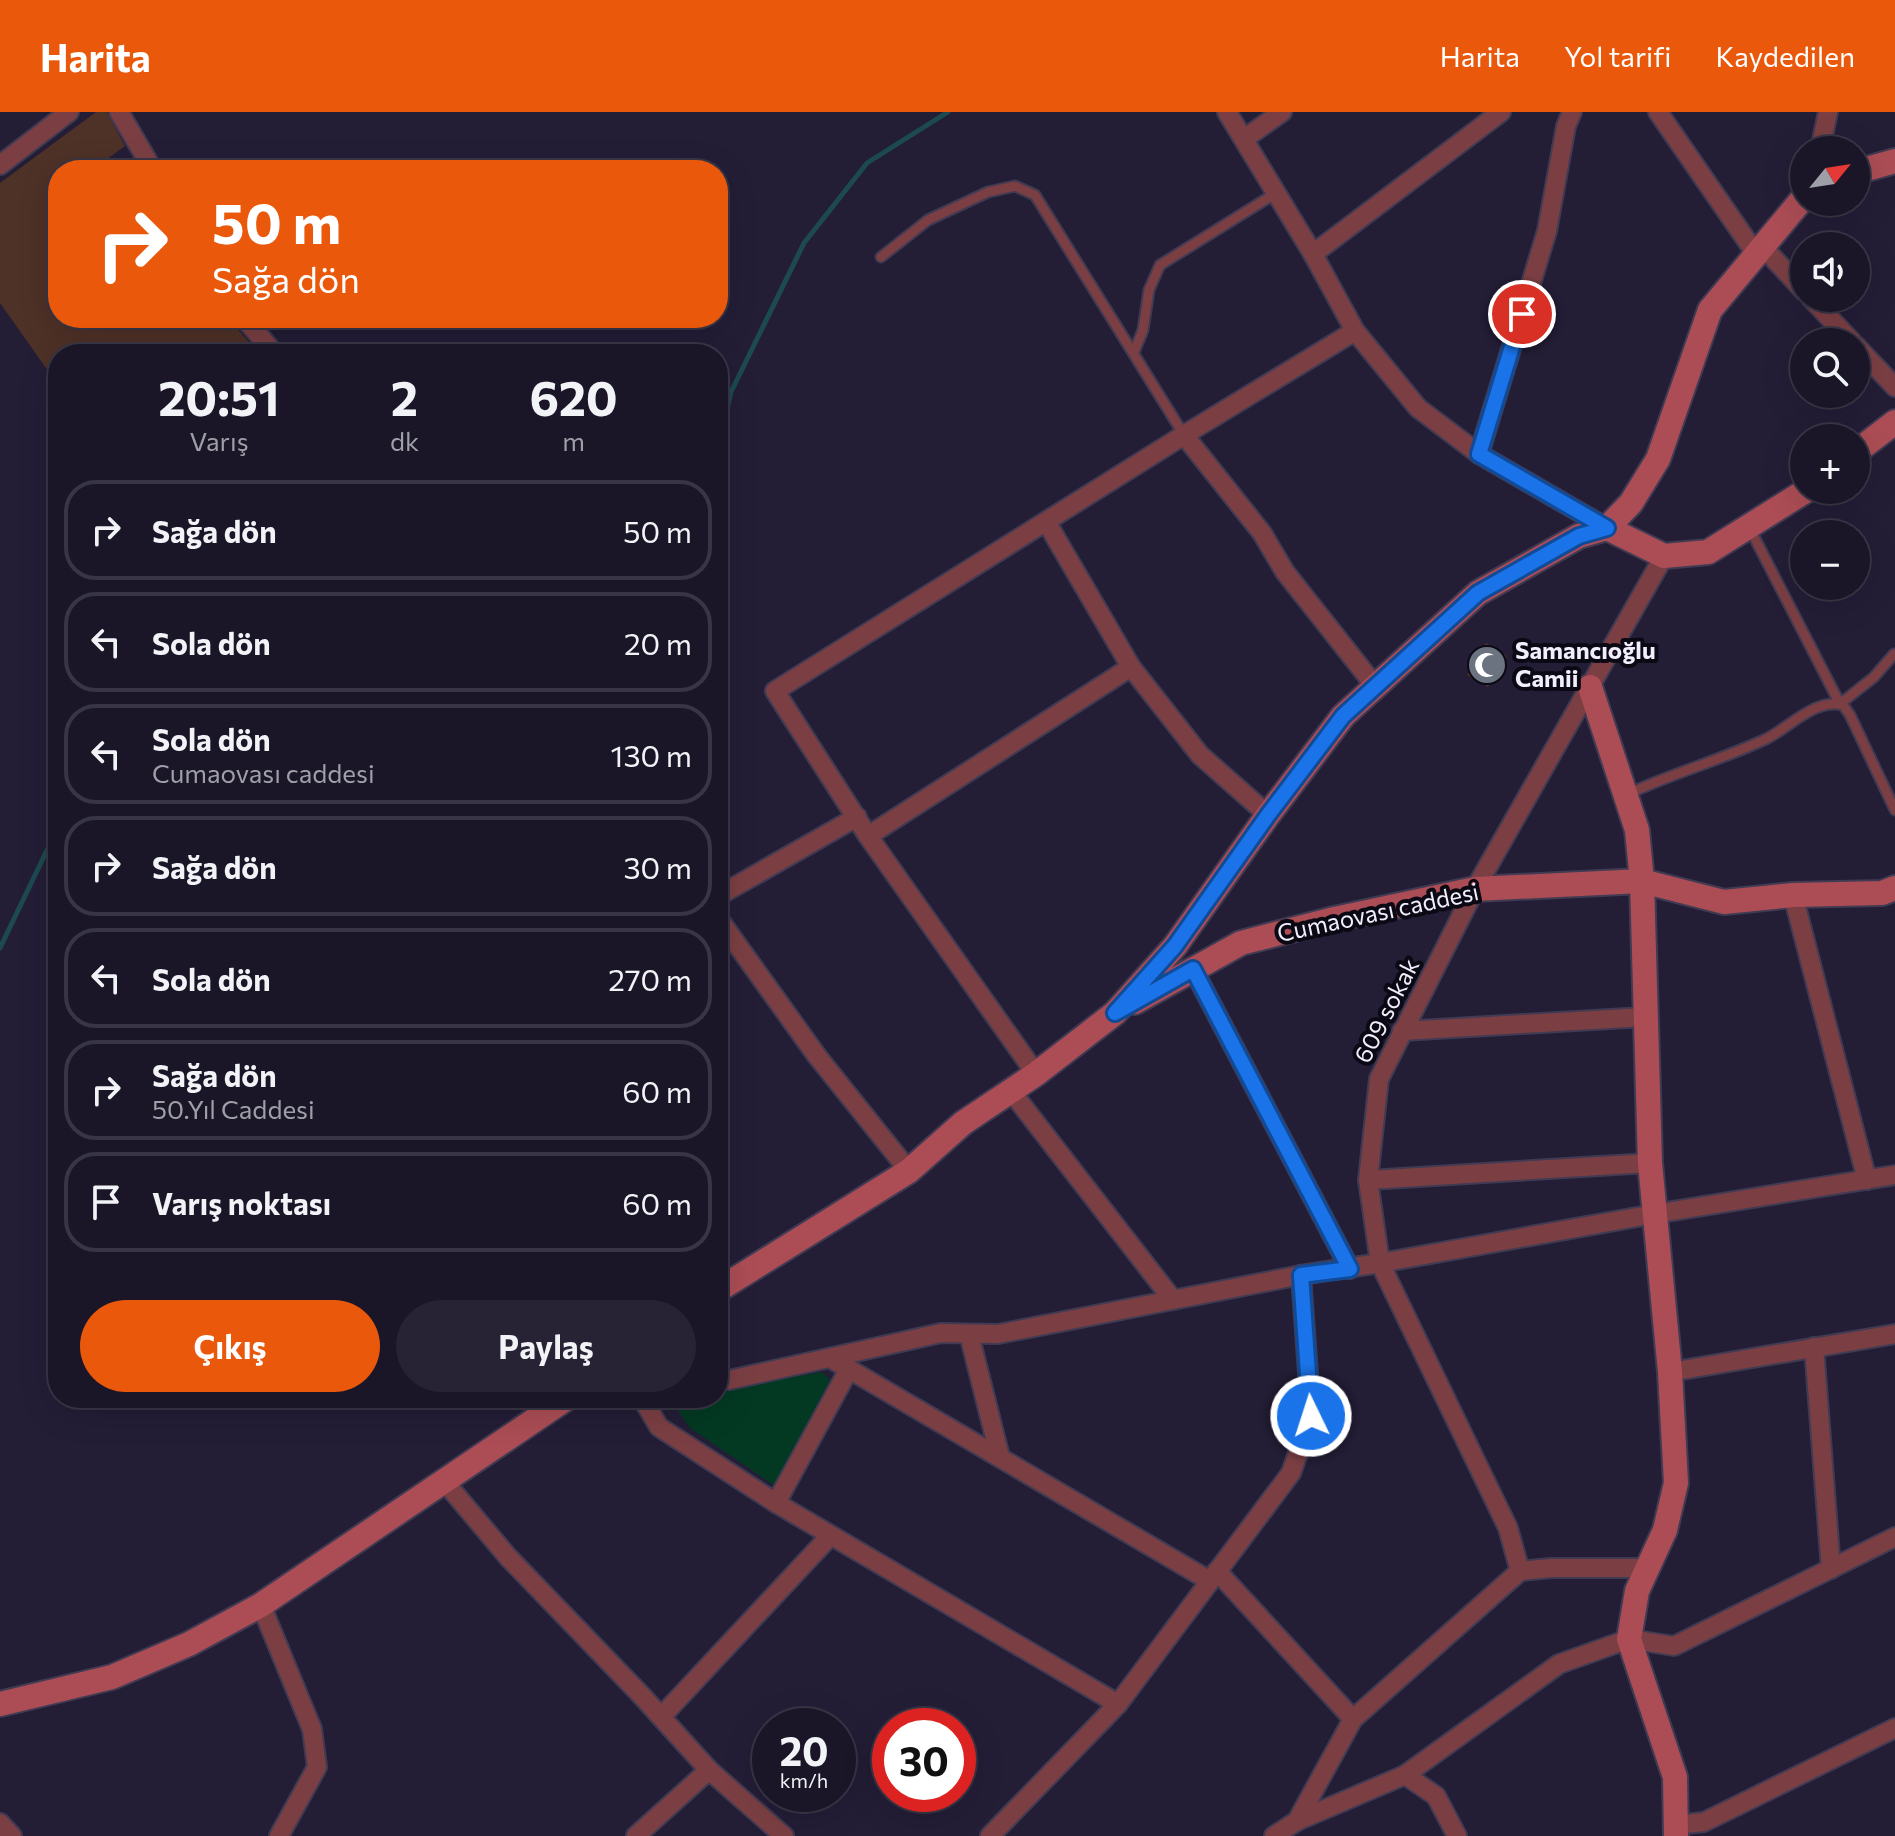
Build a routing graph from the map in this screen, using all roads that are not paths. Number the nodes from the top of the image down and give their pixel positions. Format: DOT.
graph roads {
  1 [pos="69,112"];
  2 [pos="119,112"];
  3 [pos="1227,112"];
  4 [pos="1282,112"];
  5 [pos="1501,112"];
  6 [pos="1572,112"];
  7 [pos="1658,112"];
  8 [pos="1828,112"];
  9 [pos="1823,136"];
  10 [pos="1244,139"];
  11 [pos="147,160"];
  12 [pos="1895,161"];
  13 [pos="0,165"];
  14 [pos="1870,168"];
  15 [pos="1276,193"];
  16 [pos="1790,213"];
  17 [pos="1759,250"];
  18 [pos="1313,254"];
  19 [pos="881,257"];
  20 [pos="1790,278"];
  21 [pos="1824,312"];
  22 [pos="253,328"];
  23 [pos="1839,328"];
  24 [pos="1355,331"];
  25 [pos="266,344"];
  26 [pos="1134,352"];
  27 [pos="1870,361"];
  28 [pos="1895,387"];
  29 [pos="1895,422"];
  30 [pos="1184,435"];
  31 [pos="1870,441"];
  32 [pos="1479,454"];
  33 [pos="1790,501"];
  34 [pos="1047,523"];
  35 [pos="1749,527"];
  36 [pos="1607,528"];
  37 [pos="1664,556"];
  38 [pos="1894,654"];
  39 [pos="1131,667"];
  40 [pos="1375,686"];
  41 [pos="1590,687"];
  42 [pos="1840,704"];
  43 [pos="1625,795"];
  44 [pos="1895,810"];
  45 [pos="1268,815"];
  46 [pos="857,817"];
  47 [pos="868,836"];
  48 [pos="1642,881"];
  49 [pos="1895,888"];
  50 [pos="1475,889"];
  51 [pos="728,890"];
  52 [pos="1793,895"];
  53 [pos="728,932"];
  54 [pos="1193,969"];
  55 [pos="1115,1013"];
  56 [pos="1645,1017"];
  57 [pos="1402,1031"];
  58 [pos="1036,1074"];
  59 [pos="1011,1091"];
  60 [pos="1650,1163"];
  61 [pos="909,1171"];
  62 [pos="1895,1175"];
  63 [pos="1368,1180"];
  64 [pos="1867,1180"];
  65 [pos="1654,1214"];
  66 [pos="1380,1263"];
  67 [pos="1350,1269"];
  68 [pos="1301,1275"];
  69 [pos="728,1284"];
  70 [pos="1173,1300"];
  71 [pos="969,1334"];
  72 [pos="1895,1334"];
  73 [pos="1814,1347"];
  74 [pos="830,1358"];
  75 [pos="849,1369"];
  76 [pos="1670,1372"];
  77 [pos="728,1380"];
  78 [pos="552,1408"];
  79 [pos="648,1408"];
  80 [pos="1000,1457"];
  81 [pos="445,1482"];
  82 [pos="776,1503"];
  83 [pos="830,1536"];
  84 [pos="1895,1537"];
  85 [pos="1647,1568"];
  86 [pos="1831,1569"];
  87 [pos="1520,1571"];
  88 [pos="1214,1576"];
  89 [pos="261,1605"];
  90 [pos="1629,1639"];
  91 [pos="0,1704"];
  92 [pos="1118,1704"];
  93 [pos="661,1717"];
  94 [pos="1353,1719"];
  95 [pos="1895,1728"];
  96 [pos="709,1770"];
  97 [pos="1405,1775"];
  98 [pos="1297,1821"];
  99 [pos="0,1823"];
  100 [pos="1676,1831"];
  101 [pos="12,1836"];
  102 [pos="279,1836"];
  103 [pos="636,1836"];
  104 [pos="784,1836"];
  105 [pos="990,1836"];
  106 [pos="1274,1836"];
  107 [pos="1457,1836"];
  1 -- 13 [label="street"];
  2 -- 11 [label="street"];
  3 -- 10 [label="street"];
  4 -- 10 [label="street"];
  5 -- 18 [label="street"];
  6 -- 32 [label="street"];
  7 -- 17 [label="street"];
  8 -- 9 [label="street"];
  10 -- 15 [label="street"];
  12 -- 14 [label="main road"];
  15 -- 18 [label="street"];
  15 -- 26 [label="lane"];
  16 -- 17 [label="main road"];
  17 -- 20 [label="street"];
  17 -- 36 [label="main road"];
  18 -- 24 [label="street"];
  19 -- 26 [label="lane"];
  21 -- 23 [label="street"];
  22 -- 25 [label="street"];
  24 -- 30 [label="street"];
  24 -- 32 [label="street"];
  26 -- 30 [label="lane"];
  27 -- 28 [label="street"];
  29 -- 31 [label="main road"];
  30 -- 34 [label="street"];
  30 -- 40 [label="street"];
  32 -- 36 [label="street"];
  33 -- 35 [label="main road"];
  34 -- 39 [label="street"];
  34 -- 46 [label="street"];
  35 -- 37 [label="main road"];
  35 -- 42 [label="lane"];
  36 -- 37 [label="main road"];
  36 -- 40 [label="main road"];
  37 -- 41 [label="street, 609 sokak"];
  38 -- 42 [label="lane"];
  39 -- 45 [label="street"];
  39 -- 47 [label="street"];
  40 -- 45 [label="main road"];
  41 -- 43 [label="main road"];
  41 -- 50 [label="street, 609 sokak"];
  42 -- 43 [label="lane"];
  42 -- 44 [label="lane"];
  43 -- 48 [label="main road"];
  45 -- 55 [label="main road"];
  46 -- 47 [label="street"];
  46 -- 51 [label="street"];
  47 -- 58 [label="street"];
  48 -- 50 [label="main road, Cumaovası caddesi"];
  48 -- 52 [label="main road, Cumaovası caddesi"];
  48 -- 56 [label="main road"];
  49 -- 52 [label="main road, Cumaovası caddesi"];
  50 -- 54 [label="main road, Cumaovası caddesi"];
  50 -- 57 [label="street, 609 sokak"];
  52 -- 64 [label="street"];
  53 -- 61 [label="street"];
  54 -- 55 [label="main road, Cumaovası caddesi"];
  54 -- 67 [label="street"];
  55 -- 58 [label="main road"];
  56 -- 57 [label="street"];
  56 -- 60 [label="main road"];
  57 -- 63 [label="street, 609 sokak"];
  58 -- 59 [label="main road"];
  59 -- 61 [label="main road"];
  59 -- 70 [label="street"];
  60 -- 63 [label="street"];
  60 -- 65 [label="main road"];
  61 -- 69 [label="main road"];
  62 -- 64 [label="street"];
  63 -- 66 [label="street, 609 sokak"];
  64 -- 65 [label="street"];
  65 -- 66 [label="street"];
  65 -- 76 [label="main road"];
  66 -- 67 [label="street"];
  66 -- 87 [label="street, 609 sokak"];
  67 -- 68 [label="street"];
  68 -- 70 [label="street"];
  68 -- 88 [label="street"];
  70 -- 71 [label="street"];
  71 -- 74 [label="street"];
  71 -- 80 [label="street"];
  72 -- 73 [label="street"];
  73 -- 76 [label="street"];
  73 -- 86 [label="street"];
  74 -- 75 [label="street"];
  74 -- 77 [label="street"];
  75 -- 80 [label="street"];
  75 -- 82 [label="street"];
  76 -- 85 [label="main road"];
  78 -- 81 [label="main road"];
  79 -- 82 [label="street"];
  80 -- 88 [label="street"];
  81 -- 89 [label="main road"];
  81 -- 93 [label="street"];
  82 -- 83 [label="street"];
  83 -- 92 [label="street"];
  83 -- 93 [label="street"];
  84 -- 86 [label="street"];
  85 -- 87 [label="street"];
  85 -- 90 [label="main road"];
  86 -- 90 [label="street"];
  87 -- 94 [label="street"];
  88 -- 92 [label="street"];
  88 -- 94 [label="street"];
  89 -- 91 [label="main road"];
  89 -- 102 [label="street"];
  90 -- 97 [label="street"];
  90 -- 100 [label="main road"];
  92 -- 105 [label="street"];
  93 -- 96 [label="street"];
  94 -- 98 [label="street"];
  95 -- 100 [label="street"];
  96 -- 103 [label="street"];
  96 -- 104 [label="street"];
  97 -- 98 [label="street"];
  97 -- 107 [label="street"];
  98 -- 106 [label="street"];
  99 -- 101 [label="street"];
}
